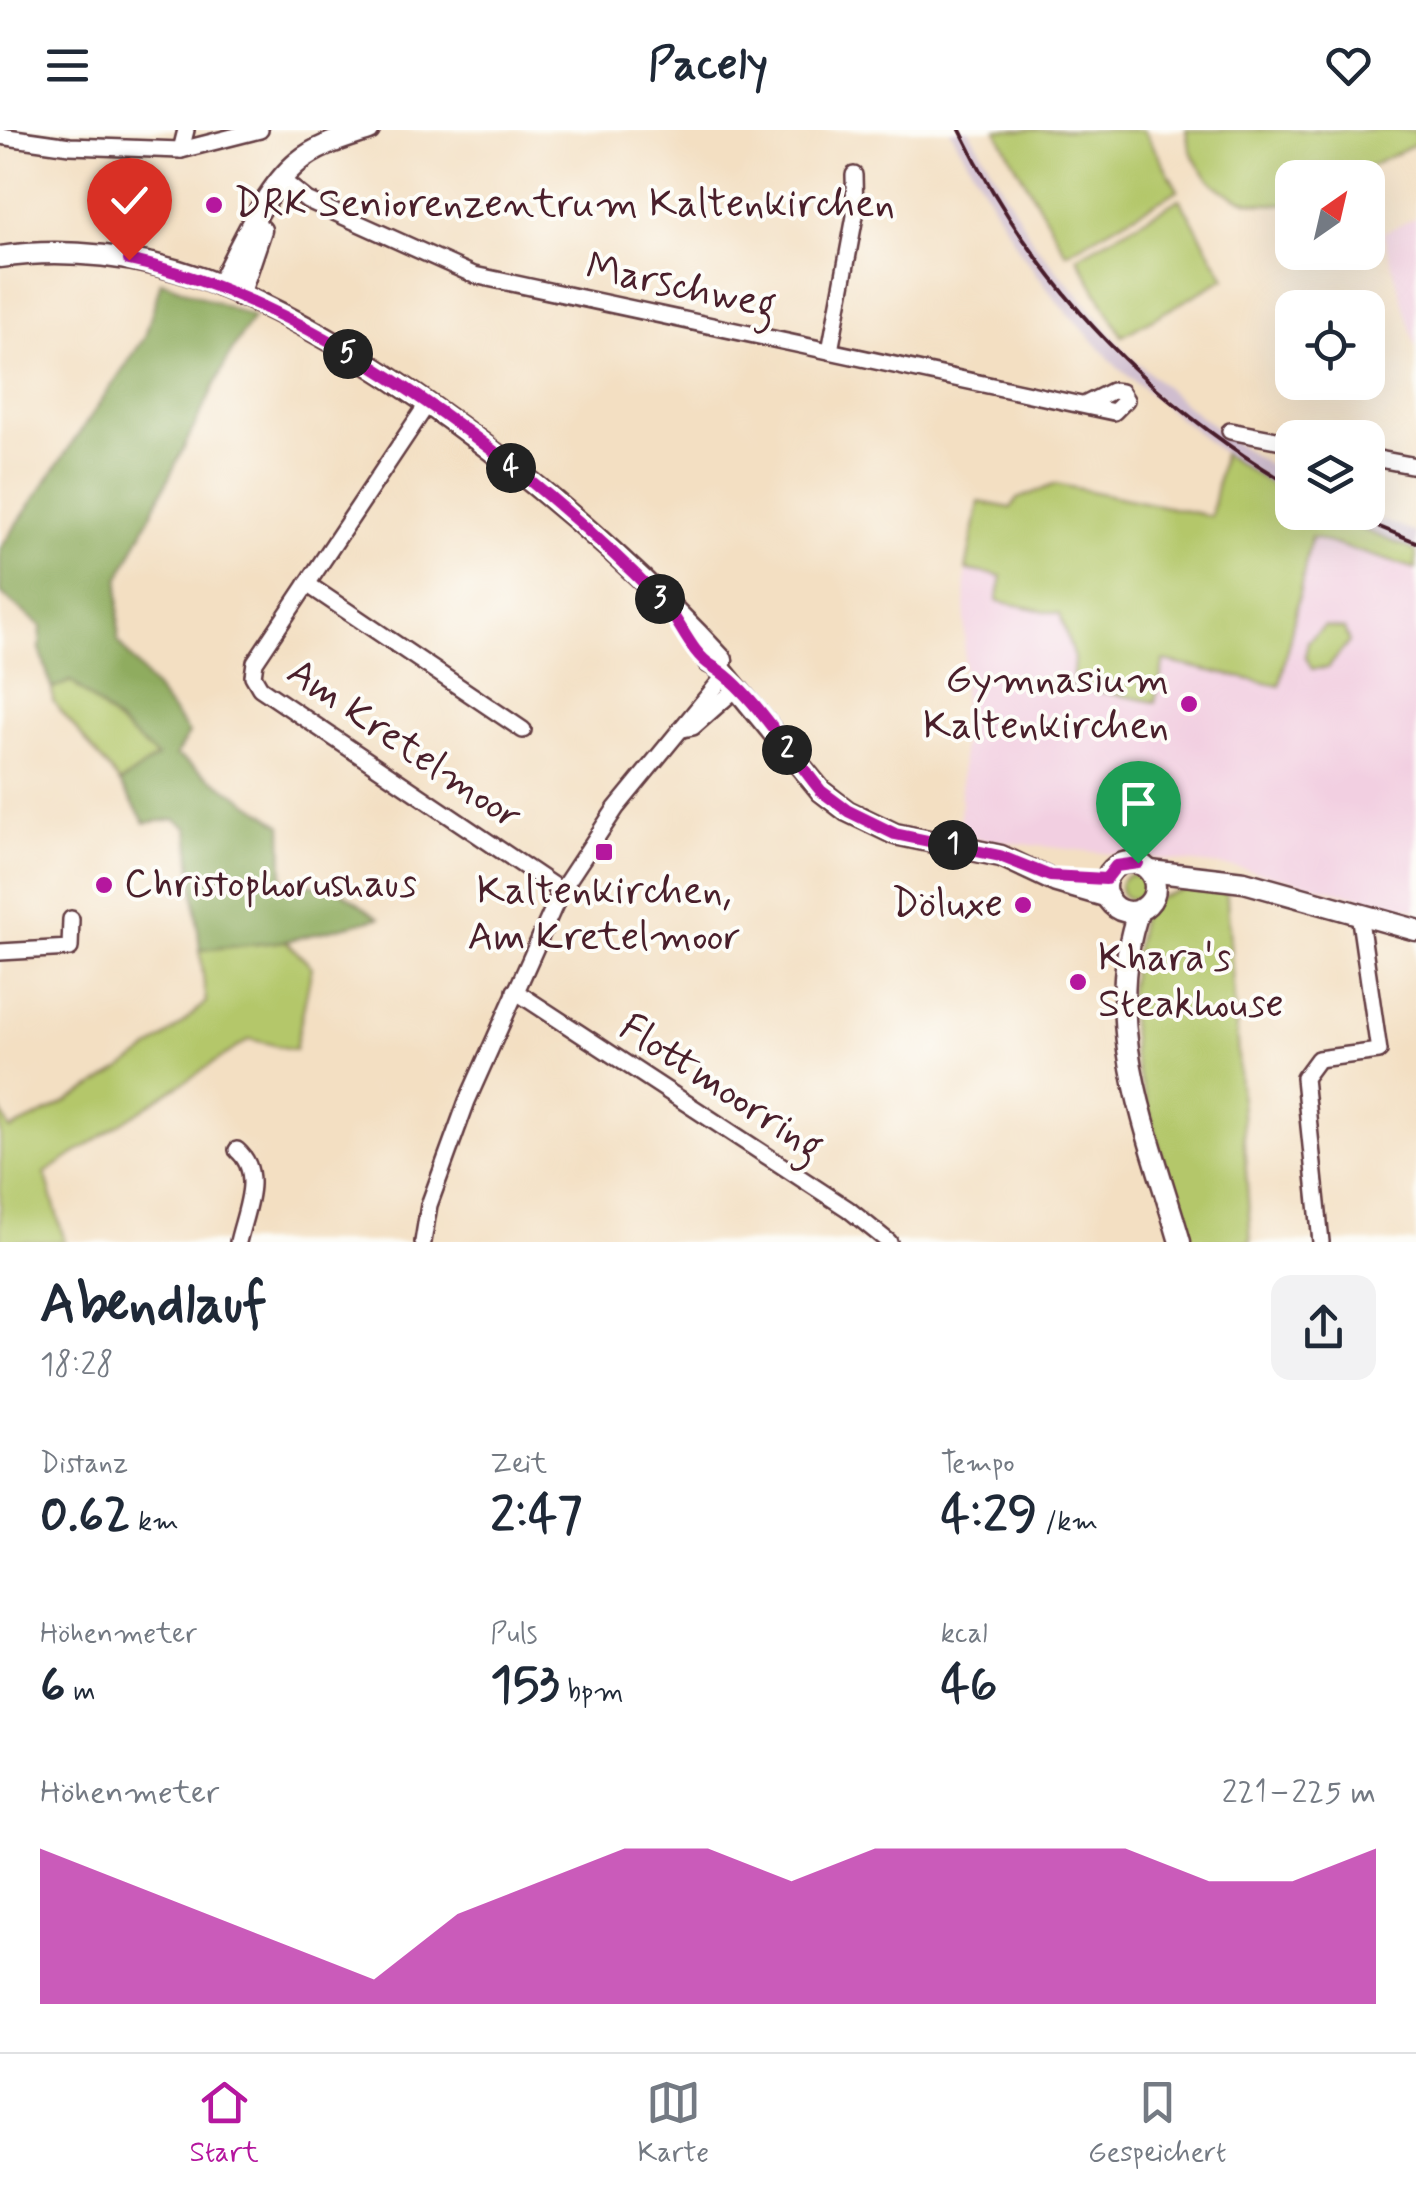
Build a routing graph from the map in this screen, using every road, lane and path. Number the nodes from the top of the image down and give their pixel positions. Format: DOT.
graph roads {
  1 [pos="127,130"];
  2 [pos="186,130"];
  3 [pos="260,130"];
  4 [pos="369,130"];
  5 [pos="0,136"];
  6 [pos="67,138"];
  7 [pos="132,149"];
  8 [pos="181,150"];
  9 [pos="854,175"];
  10 [pos="282,180"];
  11 [pos="0,256"];
  12 [pos="229,290"];
  13 [pos="830,351"];
  14 [pos="1086,404"];
  15 [pos="426,406"];
  16 [pos="1230,431"];
  17 [pos="1275,440"];
  18 [pos="1385,460"];
  19 [pos="1416,466"];
  20 [pos="307,584"];
  21 [pos="727,676"];
  22 [pos="523,730"];
  23 [pos="1152,881"];
  24 [pos="562,891"];
  25 [pos="1119,899"];
  26 [pos="1359,914"];
  27 [pos="70,919"];
  28 [pos="1416,930"];
  29 [pos="0,952"];
  30 [pos="515,991"];
  31 [pos="237,1150"];
  32 [pos="238,1242"];
  33 [pos="423,1242"];
  34 [pos="889,1242"];
  35 [pos="1180,1242"];
  36 [pos="1321,1242"];
  1 -- 7 [label="street"];
  2 -- 8 [label="street"];
  3 -- 8 [label="street"];
  4 -- 10 [label="street"];
  5 -- 6 [label="street"];
  6 -- 7 [label="street"];
  7 -- 8 [label="street"];
  9 -- 13 [label="street"];
  10 -- 12 [label="street"];
  10 -- 13 [label="street, Marschweg"];
  11 -- 12 [label="street"];
  12 -- 15 [label="street"];
  13 -- 14 [label="street, Marschweg"];
  15 -- 20 [label="street, Am Kretelmoor"];
  15 -- 21 [label="street"];
  16 -- 17 [label="street"];
  18 -- 19 [label="street"];
  20 -- 22 [label="street, Am Kretelmoor"];
  20 -- 24 [label="street, Am Kretelmoor"];
  21 -- 24 [label="street"];
  21 -- 25 [label="street"];
  23 -- 25 [label="street"];
  23 -- 25 [label="street"];
  23 -- 26 [label="street"];
  24 -- 30 [label="street"];
  25 -- 35 [label="street"];
  26 -- 28 [label="street"];
  26 -- 36 [label="street"];
  27 -- 29 [label="street"];
  30 -- 33 [label="street"];
  30 -- 34 [label="street, Flottmoorring"];
  31 -- 32 [label="street"];
}
